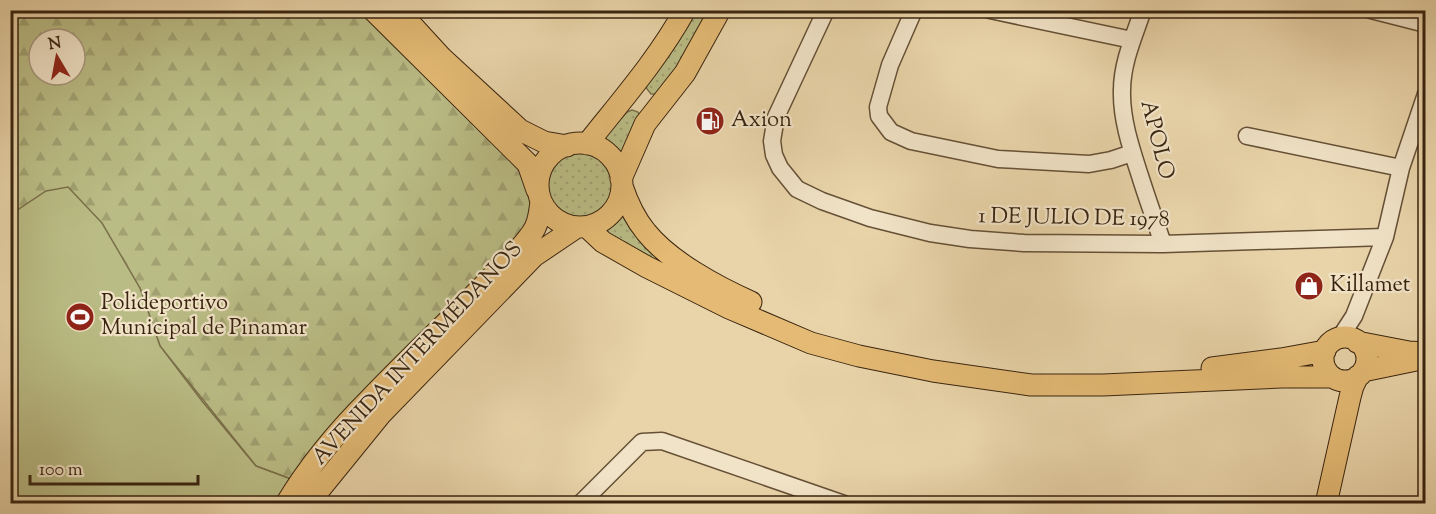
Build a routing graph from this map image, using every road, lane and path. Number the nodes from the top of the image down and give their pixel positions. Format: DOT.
graph roads {
  1 [pos="373,10"];
  2 [pos="398,10"];
  3 [pos="685,10"];
  4 [pos="826,10"];
  5 [pos="914,10"];
  6 [pos="990,10"];
  7 [pos="1143,10"];
  8 [pos="1371,10"];
  9 [pos="717,11"];
  10 [pos="1425,24"];
  11 [pos="1132,40"];
  12 [pos="628,94"];
  13 [pos="1425,94"];
  14 [pos="655,111"];
  15 [pos="1247,136"];
  16 [pos="577,145"];
  17 [pos="1132,153"];
  18 [pos="1401,168"];
  19 [pos="621,183"];
  20 [pos="540,197"];
  21 [pos="582,227"];
  22 [pos="1385,237"];
  23 [pos="1163,244"];
  24 [pos="1340,344"];
  25 [pos="1425,353"];
  26 [pos="1425,358"];
  27 [pos="1361,373"];
  28 [pos="1334,378"];
  29 [pos="1343,426"];
  30 [pos="816,499"];
  31 [pos="1327,503"];
  32 [pos="285,504"];
  33 [pos="312,504"];
  34 [pos="580,504"];
  35 [pos="844,504"];
  1 -- 20 [label="main road"];
  2 -- 16 [label="main road"];
  3 -- 12 [label="main road"];
  4 -- 23 [label="street, 1 DE JULIO DE 1978"];
  5 -- 17 [label="street"];
  6 -- 11 [label="street"];
  7 -- 11 [label="street, APOLO"];
  8 -- 10 [label="street"];
  9 -- 14 [label="main road"];
  11 -- 17 [label="street, APOLO"];
  12 -- 14 [label="main road"];
  12 -- 16 [label="main road"];
  13 -- 18 [label="street"];
  14 -- 19 [label="main road"];
  15 -- 18 [label="street"];
  16 -- 19 [label="main road"];
  16 -- 20 [label="main road"];
  17 -- 23 [label="street, APOLO"];
  18 -- 22 [label="street"];
  19 -- 21 [label="main road"];
  19 -- 24 [label="main road"];
  20 -- 21 [label="main road"];
  20 -- 32 [label="main road, AVENIDA INTERMÉDANOS"];
  21 -- 28 [label="main road"];
  21 -- 33 [label="main road"];
  22 -- 23 [label="street, 1 DE JULIO DE 1978"];
  22 -- 24 [label="street"];
  24 -- 25 [label="main road"];
  24 -- 27 [label="main road"];
  24 -- 28 [label="main road"];
  26 -- 27 [label="main road"];
  27 -- 28 [label="main road"];
  27 -- 29 [label="main road"];
  28 -- 29 [label="main road"];
  29 -- 31 [label="main road"];
  30 -- 34 [label="street"];
  30 -- 35 [label="street"];
}
